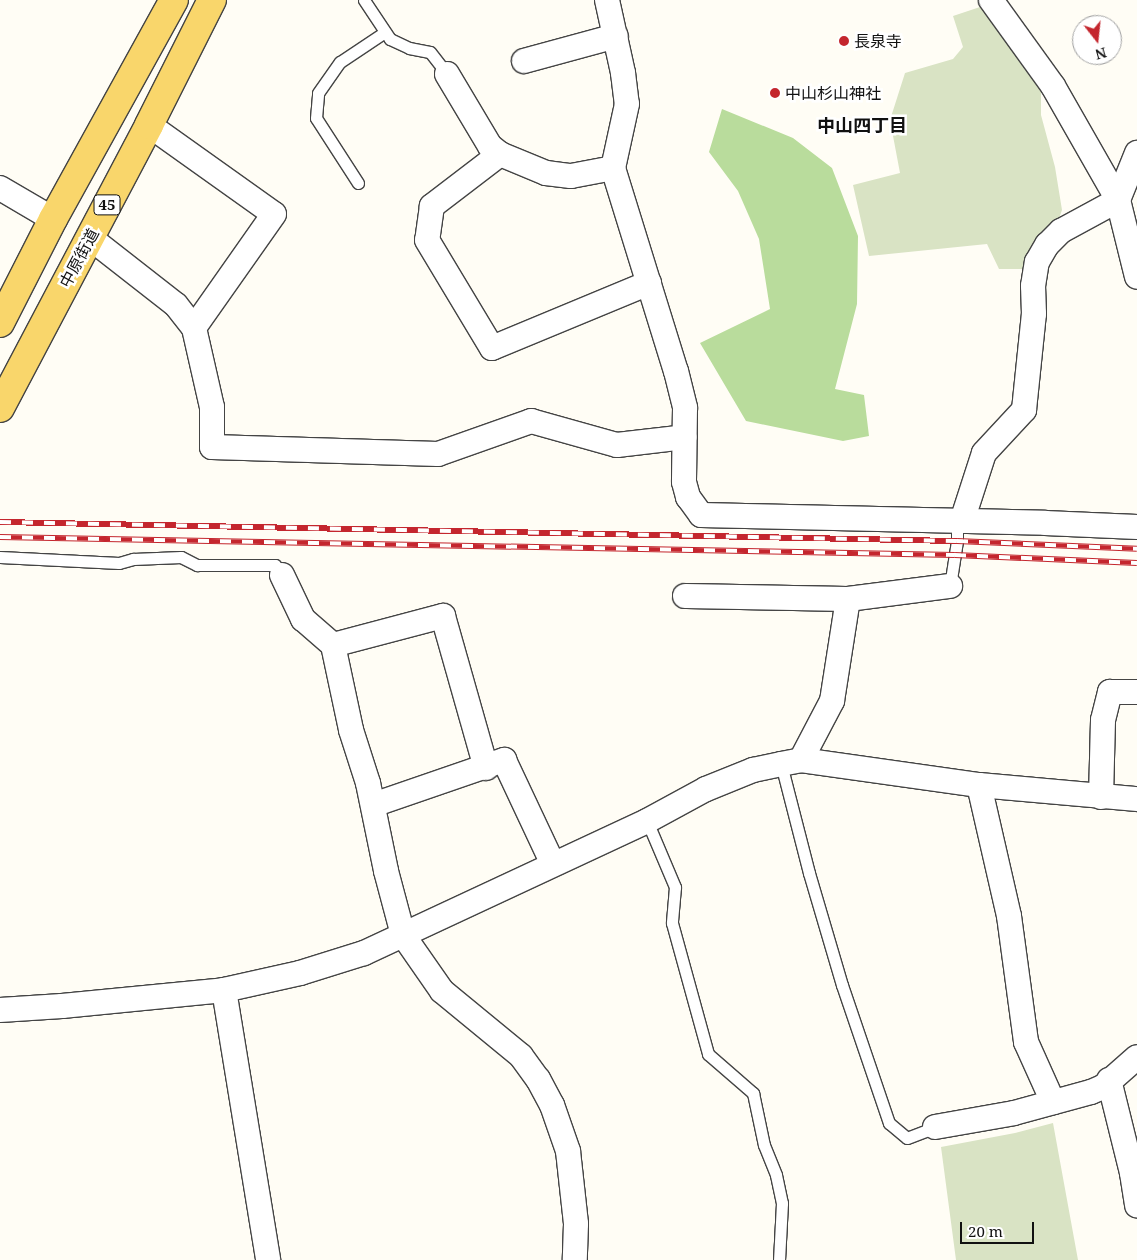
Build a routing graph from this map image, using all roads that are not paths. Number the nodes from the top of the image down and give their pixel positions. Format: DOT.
graph roads {
  1 [pos="174,0"];
  2 [pos="212,0"];
  3 [pos="364,0"];
  4 [pos="607,0"];
  5 [pos="991,0"];
  6 [pos="385,32"];
  7 [pos="616,36"];
  8 [pos="524,61"];
  9 [pos="447,74"];
  10 [pos="149,125"];
  11 [pos="1137,153"];
  12 [pos="500,154"];
  13 [pos="613,168"];
  14 [pos="358,183"];
  15 [pos="0,188"];
  16 [pos="1118,200"];
  17 [pos="53,219"];
  18 [pos="89,238"];
  19 [pos="1137,277"];
  20 [pos="649,283"];
  21 [pos="4,306"];
  22 [pos="194,328"];
  23 [pos="0,408"];
  24 [pos="685,437"];
  25 [pos="962,521"];
  26 [pos="1137,527"];
  27 [pos="0,557"];
  28 [pos="282,575"];
  29 [pos="950,586"];
  30 [pos="685,596"];
  31 [pos="848,599"];
  32 [pos="333,645"];
  33 [pos="1137,692"];
  34 [pos="791,762"];
  35 [pos="486,768"];
  36 [pos="979,785"];
  37 [pos="1101,796"];
  38 [pos="1137,798"];
  39 [pos="373,805"];
  40 [pos="646,821"];
  41 [pos="553,864"];
  42 [pos="403,935"];
  43 [pos="224,990"];
  44 [pos="0,1010"];
  45 [pos="1137,1057"];
  46 [pos="1109,1080"];
  47 [pos="1053,1102"];
  48 [pos="935,1127"];
  49 [pos="1137,1206"];
  50 [pos="268,1260"];
  51 [pos="575,1260"];
  52 [pos="779,1260"];
  1 -- 17 [label="main road, 45"];
  2 -- 10 [label="main road, 中原街道 / 45"];
  3 -- 6 [label="lane"];
  4 -- 7 [label="street"];
  5 -- 16 [label="street"];
  6 -- 9 [label="lane"];
  6 -- 14 [label="lane"];
  7 -- 8 [label="street"];
  7 -- 13 [label="street"];
  9 -- 12 [label="street"];
  10 -- 18 [label="main road, 中原街道 / 45"];
  10 -- 22 [label="street"];
  11 -- 16 [label="street"];
  12 -- 13 [label="street"];
  12 -- 20 [label="street"];
  13 -- 20 [label="street"];
  15 -- 17 [label="street"];
  16 -- 19 [label="street"];
  16 -- 25 [label="street"];
  17 -- 21 [label="main road, 45"];
  18 -- 22 [label="street"];
  18 -- 23 [label="main road, 中原街道 / 45"];
  20 -- 24 [label="street"];
  22 -- 24 [label="street"];
  24 -- 25 [label="street"];
  25 -- 26 [label="street"];
  25 -- 29 [label="lane"];
  27 -- 28 [label="lane"];
  28 -- 32 [label="street"];
  29 -- 31 [label="street"];
  30 -- 31 [label="street"];
  31 -- 34 [label="street"];
  32 -- 35 [label="street"];
  32 -- 39 [label="street"];
  33 -- 37 [label="street"];
  34 -- 36 [label="street"];
  34 -- 40 [label="street"];
  34 -- 48 [label="lane"];
  35 -- 39 [label="street"];
  35 -- 41 [label="street"];
  36 -- 37 [label="street"];
  36 -- 47 [label="street"];
  37 -- 38 [label="street"];
  39 -- 42 [label="street"];
  40 -- 41 [label="street"];
  40 -- 52 [label="lane"];
  41 -- 42 [label="street"];
  42 -- 43 [label="street"];
  42 -- 51 [label="street"];
  43 -- 44 [label="street"];
  43 -- 50 [label="street"];
  45 -- 46 [label="street"];
  46 -- 47 [label="street"];
  46 -- 49 [label="street"];
  47 -- 48 [label="street"];
}
